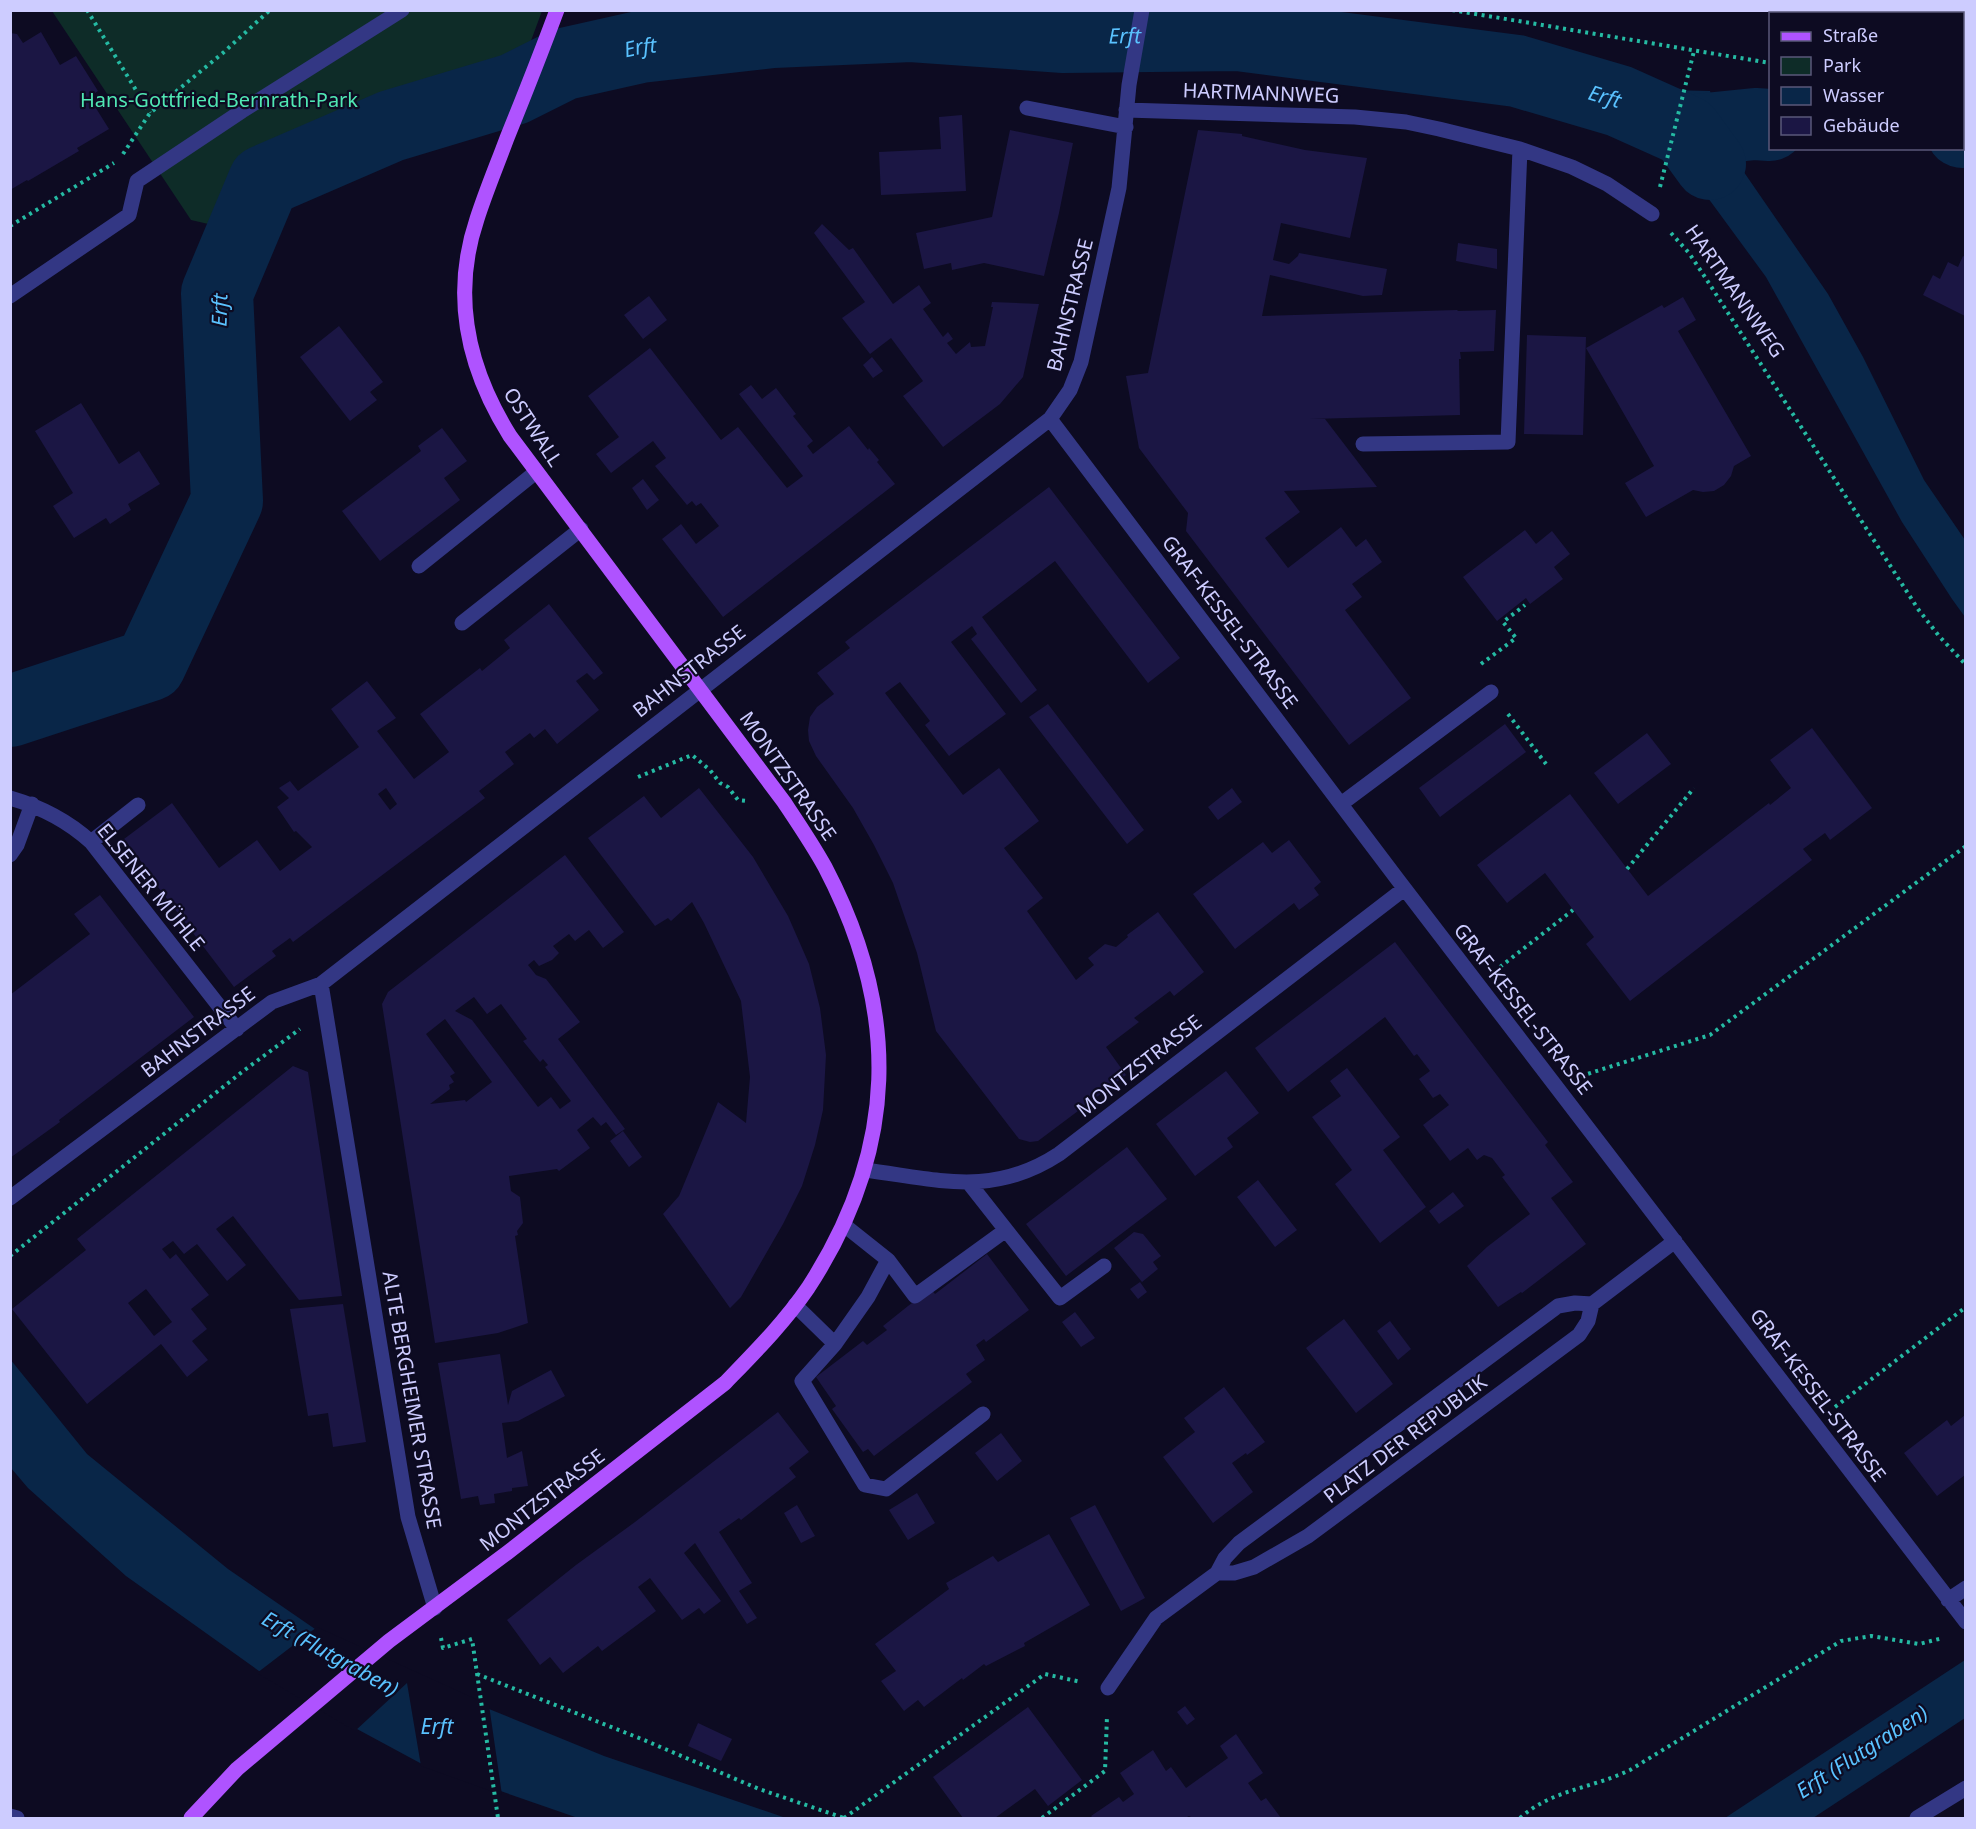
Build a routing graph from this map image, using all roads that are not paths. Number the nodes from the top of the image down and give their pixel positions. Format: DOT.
graph roads {
  1 [pos="402,10"];
  2 [pos="557,10"];
  3 [pos="1142,10"];
  4 [pos="1027,108"];
  5 [pos="1126,110"];
  6 [pos="1126,127"];
  7 [pos="1520,149"];
  8 [pos="1652,214"];
  9 [pos="10,296"];
  10 [pos="1050,419"];
  11 [pos="1362,444"];
  12 [pos="536,472"];
  13 [pos="581,529"];
  14 [pos="419,566"];
  15 [pos="462,622"];
  16 [pos="700,688"];
  17 [pos="1491,692"];
  18 [pos="10,798"];
  19 [pos="32,804"];
  20 [pos="1341,804"];
  21 [pos="138,805"];
  22 [pos="91,842"];
  23 [pos="10,855"];
  24 [pos="1404,889"];
  25 [pos="321,984"];
  26 [pos="237,1029"];
  27 [pos="864,1170"];
  28 [pos="969,1183"];
  29 [pos="10,1198"];
  30 [pos="844,1225"];
  31 [pos="1006,1230"];
  32 [pos="1675,1241"];
  33 [pos="888,1260"];
  34 [pos="1104,1266"];
  35 [pos="1592,1304"];
  36 [pos="795,1305"];
  37 [pos="835,1344"];
  38 [pos="983,1414"];
  39 [pos="1217,1573"];
  40 [pos="1965,1588"];
  41 [pos="1948,1600"];
  42 [pos="435,1608"];
  43 [pos="1965,1622"];
  44 [pos="1108,1688"];
  45 [pos="1965,1788"];
  46 [pos="10,1816"];
  47 [pos="17,1818"];
  48 [pos="191,1818"];
  49 [pos="1917,1818"];
  1 -- 9 [label="street"];
  2 -- 12 [label="main road, OSTWALL"];
  3 -- 5 [label="street, BAHNSTRASSE"];
  4 -- 6 [label="street"];
  5 -- 6 [label="street, BAHNSTRASSE"];
  5 -- 7 [label="street, HARTMANNWEG"];
  6 -- 10 [label="street, BAHNSTRASSE"];
  7 -- 8 [label="street, HARTMANNWEG"];
  7 -- 11 [label="street"];
  10 -- 16 [label="street, BAHNSTRASSE"];
  10 -- 20 [label="street, GRAF-KESSEL-STRASSE"];
  12 -- 13 [label="main road, OSTWALL"];
  12 -- 14 [label="street"];
  13 -- 15 [label="street"];
  13 -- 16 [label="main road, OSTWALL"];
  16 -- 25 [label="street, BAHNSTRASSE"];
  16 -- 27 [label="main road, MONTZSTRASSE"];
  17 -- 20 [label="street"];
  18 -- 19 [label="street, ELSENER MÜHLE"];
  19 -- 22 [label="street, ELSENER MÜHLE"];
  19 -- 23 [label="street"];
  20 -- 24 [label="street, GRAF-KESSEL-STRASSE"];
  21 -- 22 [label="street"];
  22 -- 26 [label="street, ELSENER MÜHLE"];
  24 -- 28 [label="street, MONTZSTRASSE"];
  24 -- 32 [label="street, GRAF-KESSEL-STRASSE"];
  25 -- 26 [label="street, BAHNSTRASSE"];
  25 -- 42 [label="street, ALTE BERGHEIMER STRASSE"];
  26 -- 29 [label="street, BAHNSTRASSE"];
  27 -- 28 [label="street, MONTZSTRASSE"];
  27 -- 30 [label="main road, MONTZSTRASSE"];
  28 -- 31 [label="street"];
  30 -- 33 [label="street"];
  30 -- 36 [label="main road, MONTZSTRASSE"];
  31 -- 33 [label="street"];
  31 -- 34 [label="street"];
  32 -- 35 [label="street"];
  32 -- 41 [label="street, GRAF-KESSEL-STRASSE"];
  33 -- 37 [label="street"];
  35 -- 39 [label="street, PLATZ DER REPUBLIK"];
  35 -- 39 [label="street, PLATZ DER REPUBLIK"];
  36 -- 37 [label="street"];
  36 -- 42 [label="main road, MONTZSTRASSE"];
  37 -- 38 [label="street"];
  39 -- 44 [label="street, PLATZ DER REPUBLIK"];
  40 -- 41 [label="street"];
  41 -- 43 [label="street, GRAF-KESSEL-STRASSE"];
  42 -- 48 [label="main road, MONTZSTRASSE"];
  45 -- 49 [label="street"];
  46 -- 47 [label="street"];
}
